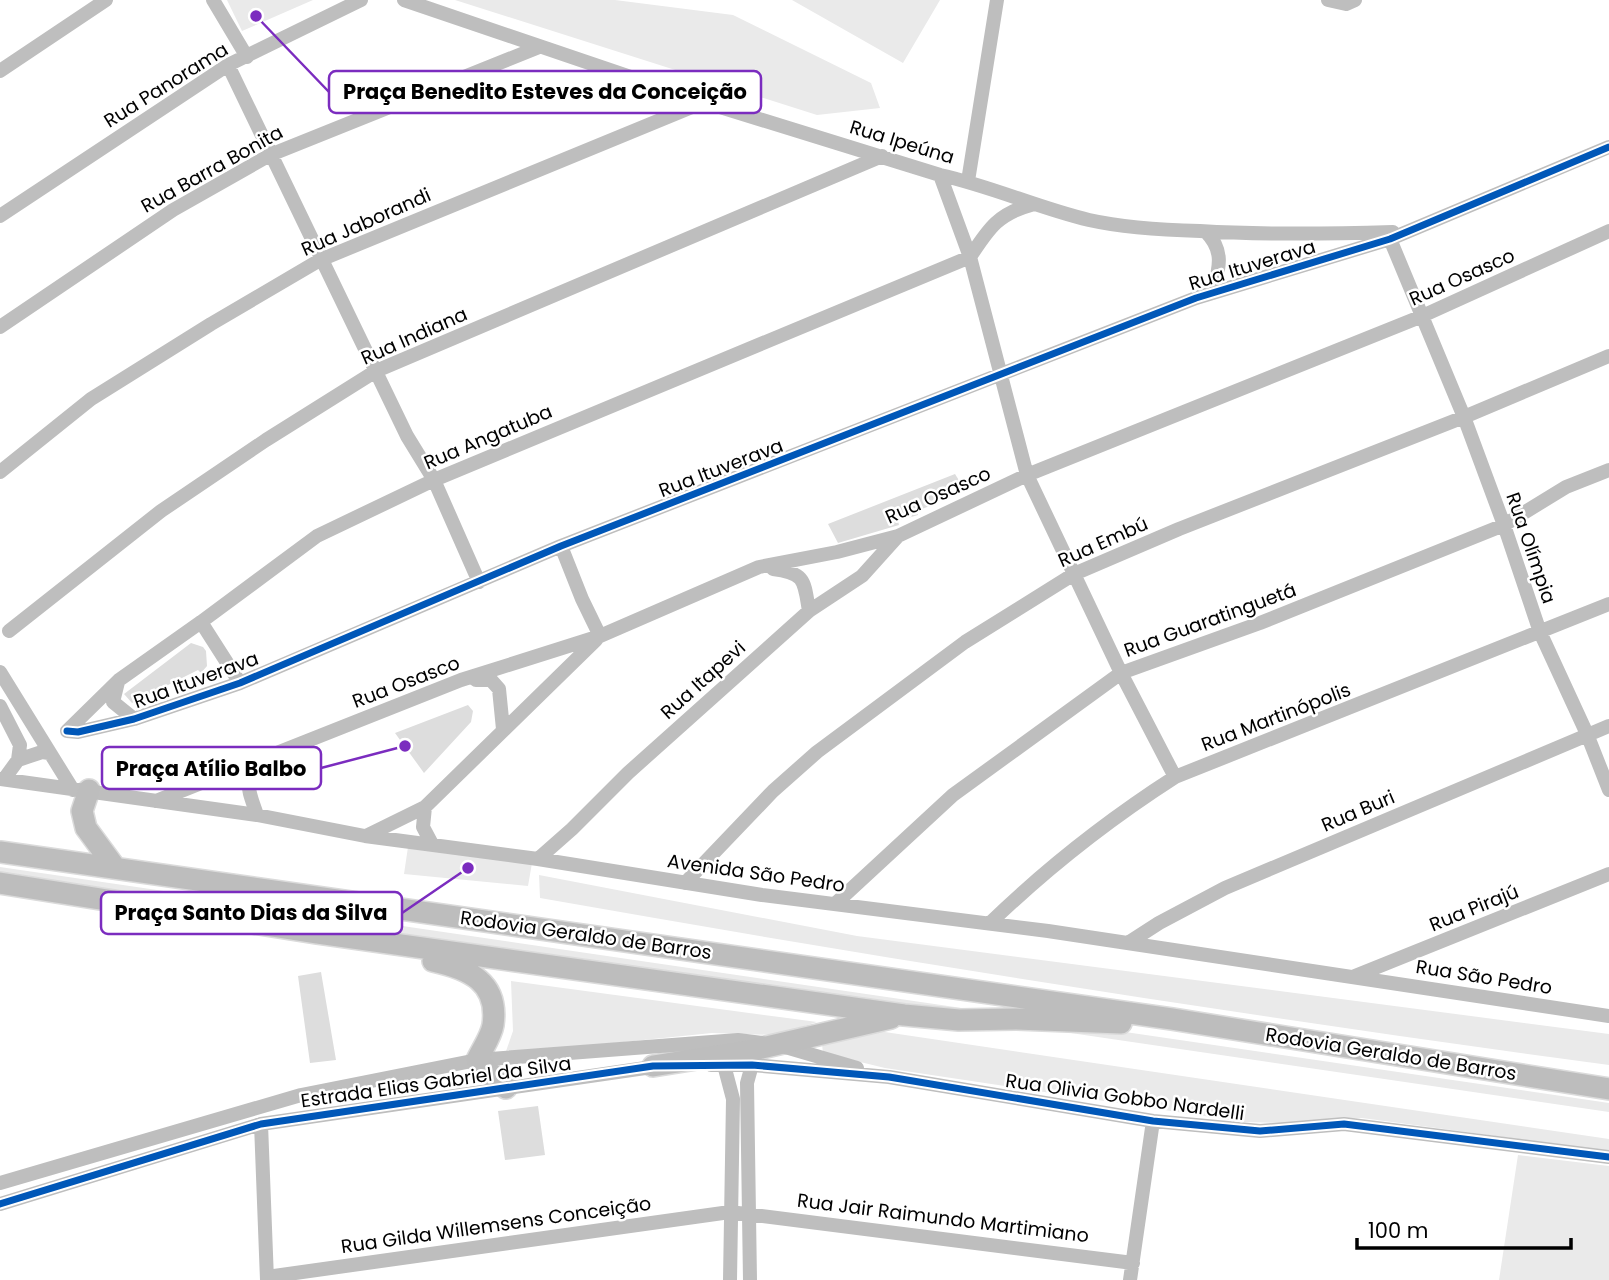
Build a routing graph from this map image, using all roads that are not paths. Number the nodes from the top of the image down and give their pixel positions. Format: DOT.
graph roads {
  1 [pos="106,0"];
  2 [pos="213,0"];
  3 [pos="361,0"];
  4 [pos="404,0"];
  5 [pos="997,0"];
  6 [pos="1328,0"];
  7 [pos="1350,2"];
  8 [pos="539,47"];
  9 [pos="247,57"];
  10 [pos="228,65"];
  11 [pos="0,71"];
  12 [pos="704,102"];
  13 [pos="1609,147"];
  14 [pos="270,155"];
  15 [pos="881,156"];
  16 [pos="940,175"];
  17 [pos="968,181"];
  18 [pos="1031,205"];
  19 [pos="0,216"];
  20 [pos="1609,231"];
  21 [pos="1206,232"];
  22 [pos="1405,232"];
  23 [pos="1390,239"];
  24 [pos="970,257"];
  25 [pos="320,260"];
  26 [pos="1213,293"];
  27 [pos="1420,317"];
  28 [pos="0,327"];
  29 [pos="1609,356"];
  30 [pos="376,372"];
  31 [pos="1001,376"];
  32 [pos="1464,417"];
  33 [pos="1609,470"];
  34 [pos="0,472"];
  35 [pos="1027,475"];
  36 [pos="434,480"];
  37 [pos="1504,524"];
  38 [pos="898,536"];
  39 [pos="561,547"];
  40 [pos="759,567"];
  41 [pos="1074,574"];
  42 [pos="479,582"];
  43 [pos="1609,604"];
  44 [pos="809,611"];
  45 [pos="201,622"];
  46 [pos="9,631"];
  47 [pos="1540,632"];
  48 [pos="600,636"];
  49 [pos="0,672"];
  50 [pos="1121,673"];
  51 [pos="118,680"];
  52 [pos="461,680"];
  53 [pos="240,683"];
  54 [pos="0,706"];
  55 [pos="134,719"];
  56 [pos="1609,726"];
  57 [pos="503,729"];
  58 [pos="67,731"];
  59 [pos="1587,734"];
  60 [pos="49,753"];
  61 [pos="270,755"];
  62 [pos="18,760"];
  63 [pos="1175,777"];
  64 [pos="2,779"];
  65 [pos="81,790"];
  66 [pos="1609,790"];
  67 [pos="155,801"];
  68 [pos="425,807"];
  69 [pos="257,815"];
  70 [pos="365,836"];
  71 [pos="432,844"];
  72 [pos="0,852"];
  73 [pos="538,859"];
  74 [pos="114,866"];
  75 [pos="1609,874"];
  76 [pos="0,883"];
  77 [pos="685,883"];
  78 [pos="835,904"];
  79 [pos="990,923"];
  80 [pos="316,933"];
  81 [pos="1128,943"];
  82 [pos="1354,976"];
  83 [pos="904,1015"];
  84 [pos="1609,1016"];
  85 [pos="1172,1019"];
  86 [pos="778,1044"];
  87 [pos="477,1060"];
  88 [pos="724,1065"];
  89 [pos="752,1065"];
  90 [pos="653,1066"];
  91 [pos="888,1077"];
  92 [pos="506,1088"];
  93 [pos="1609,1089"];
  94 [pos="1153,1121"];
  95 [pos="261,1124"];
  96 [pos="1609,1157"];
  97 [pos="0,1183"];
  98 [pos="0,1204"];
  99 [pos="730,1212"];
  100 [pos="747,1212"];
  101 [pos="1133,1262"];
  102 [pos="267,1278"];
  103 [pos="730,1280"];
  104 [pos="750,1280"];
  105 [pos="1130,1280"];
  1 -- 11 [label="street"];
  2 -- 9 [label="street"];
  3 -- 9 [label="street, Rua Panorama"];
  4 -- 8 [label="street, Rua Ipeúna"];
  5 -- 17 [label="street"];
  6 -- 7 [label="street"];
  8 -- 12 [label="street, Rua Ipeúna"];
  8 -- 14 [label="street, Rua Barra Bonita"];
  9 -- 10 [label="street, Rua Panorama"];
  10 -- 14 [label="street"];
  10 -- 19 [label="street, Rua Panorama"];
  12 -- 15 [label="street, Rua Ipeúna"];
  12 -- 25 [label="street, Rua Jaborandi"];
  13 -- 22 [label="street, Rua Ituverava"];
  14 -- 25 [label="street"];
  14 -- 28 [label="street, Rua Barra Bonita"];
  15 -- 16 [label="street, Rua Ipeúna"];
  15 -- 30 [label="street, Rua Indiana"];
  16 -- 17 [label="street, Rua Ipeúna"];
  16 -- 24 [label="street"];
  17 -- 18 [label="street, Rua Ipeúna"];
  18 -- 21 [label="street, Rua Ipeúna"];
  18 -- 24 [label="street"];
  20 -- 27 [label="street, Rua Osasco"];
  21 -- 22 [label="street, Rua Ipeúna"];
  21 -- 26 [label="street"];
  22 -- 23 [label="street, Rua Ituverava"];
  23 -- 26 [label="street, Rua Ituverava"];
  23 -- 27 [label="street, Rua Olímpia"];
  24 -- 31 [label="street"];
  24 -- 36 [label="street, Rua Angatuba"];
  25 -- 30 [label="street"];
  25 -- 34 [label="street, Rua Jaborandi"];
  26 -- 31 [label="street, Rua Ituverava"];
  27 -- 32 [label="street, Rua Olímpia"];
  27 -- 35 [label="street, Rua Osasco"];
  29 -- 32 [label="street, Rua Embú"];
  30 -- 36 [label="street"];
  30 -- 46 [label="street, Rua Indiana"];
  31 -- 35 [label="street"];
  31 -- 39 [label="street, Rua Ituverava"];
  32 -- 37 [label="street, Rua Olímpia"];
  32 -- 41 [label="street, Rua Embú"];
  33 -- 37 [label="street, Rua Guaratinguetá"];
  35 -- 38 [label="street, Rua Osasco"];
  35 -- 41 [label="street"];
  36 -- 42 [label="street"];
  36 -- 45 [label="street, Rua Angatuba"];
  37 -- 47 [label="street, Rua Olímpia"];
  37 -- 50 [label="street, Rua Guaratinguetá"];
  38 -- 40 [label="street, Rua Osasco"];
  38 -- 44 [label="street, Rua Itapevi"];
  39 -- 42 [label="street, Rua Ituverava"];
  39 -- 48 [label="street"];
  40 -- 44 [label="street"];
  40 -- 48 [label="street, Rua Osasco"];
  41 -- 50 [label="street"];
  41 -- 77 [label="street, Rua Embú"];
  42 -- 53 [label="street, Rua Ituverava"];
  43 -- 47 [label="street, Rua Martinópolis"];
  44 -- 73 [label="street, Rua Itapevi"];
  45 -- 51 [label="street, Rua Angatuba"];
  45 -- 53 [label="street"];
  47 -- 59 [label="street, Rua Olímpia"];
  47 -- 63 [label="street, Rua Martinópolis"];
  48 -- 52 [label="street, Rua Osasco"];
  48 -- 57 [label="street"];
  49 -- 60 [label="street"];
  50 -- 63 [label="street"];
  50 -- 78 [label="street, Rua Guaratinguetá"];
  51 -- 55 [label="street"];
  51 -- 58 [label="street, Rua Angatuba"];
  52 -- 57 [label="street"];
  52 -- 61 [label="street, Rua Osasco"];
  53 -- 55 [label="street, Rua Ituverava"];
  54 -- 62 [label="street"];
  55 -- 58 [label="street, Rua Ituverava"];
  56 -- 59 [label="street, Rua Buri"];
  57 -- 68 [label="street"];
  59 -- 66 [label="street, Rua Olímpia"];
  59 -- 81 [label="street, Rua Buri"];
  60 -- 62 [label="street"];
  60 -- 65 [label="street"];
  61 -- 67 [label="street, Rua Osasco"];
  61 -- 69 [label="street"];
  62 -- 64 [label="street"];
  63 -- 79 [label="street, Rua Martinópolis"];
  64 -- 65 [label="street, Avenida São Pedro"];
  65 -- 67 [label="street, Avenida São Pedro"];
  65 -- 74 [label="highway"];
  67 -- 69 [label="street, Avenida São Pedro"];
  68 -- 70 [label="street"];
  68 -- 71 [label="street"];
  69 -- 70 [label="street, Avenida São Pedro"];
  70 -- 71 [label="street, Avenida São Pedro"];
  71 -- 73 [label="street, Avenida São Pedro"];
  72 -- 74 [label="highway, Rodovia Geraldo de Barros"];
  73 -- 77 [label="street, Avenida São Pedro"];
  74 -- 85 [label="highway, Rodovia Geraldo de Barros"];
  75 -- 82 [label="street, Rua Pirajú"];
  76 -- 80 [label="highway, Rodovia Geraldo de Barros"];
  77 -- 78 [label="street, Avenida São Pedro"];
  78 -- 79 [label="street, Avenida São Pedro"];
  79 -- 81 [label="street, Avenida São Pedro"];
  80 -- 83 [label="highway, Rodovia Geraldo de Barros"];
  80 -- 87 [label="highway"];
  81 -- 82 [label="street, Avenida São Pedro"];
  82 -- 84 [label="street, Rua São Pedro"];
  83 -- 85 [label="highway, Rodovia Geraldo de Barros"];
  83 -- 86 [label="highway"];
  85 -- 93 [label="highway, Rodovia Geraldo de Barros"];
  86 -- 87 [label="street, Estrada Elias Gabriel da Silva"];
  86 -- 90 [label="highway"];
  86 -- 91 [label="street, Estrada Elias Gabriel da Silva"];
  87 -- 92 [label="highway"];
  87 -- 97 [label="street, Estrada Elias Gabriel da Silva"];
  88 -- 89 [label="street, Estrada Elias Gabriel da Silva"];
  88 -- 90 [label="street, Estrada Elias Gabriel da Silva"];
  88 -- 99 [label="street"];
  89 -- 91 [label="street, Estrada Elias Gabriel da Silva"];
  89 -- 100 [label="street"];
  90 -- 92 [label="street, Estrada Elias Gabriel da Silva"];
  91 -- 94 [label="street, Rua Olivia Gobbo Nardelli"];
  92 -- 95 [label="street, Estrada Elias Gabriel da Silva"];
  94 -- 96 [label="street, Rua Olivia Gobbo Nardelli"];
  94 -- 101 [label="street"];
  95 -- 98 [label="street, Estrada Elias Gabriel da Silva"];
  95 -- 102 [label="street"];
  99 -- 100 [label="street, Rua Gilda Willemsens Conceição"];
  99 -- 102 [label="street, Rua Gilda Willemsens Conceição"];
  99 -- 103 [label="street"];
  100 -- 101 [label="street, Rua Jair Raimundo Martimiano"];
  100 -- 104 [label="street"];
  101 -- 105 [label="street"];
}
